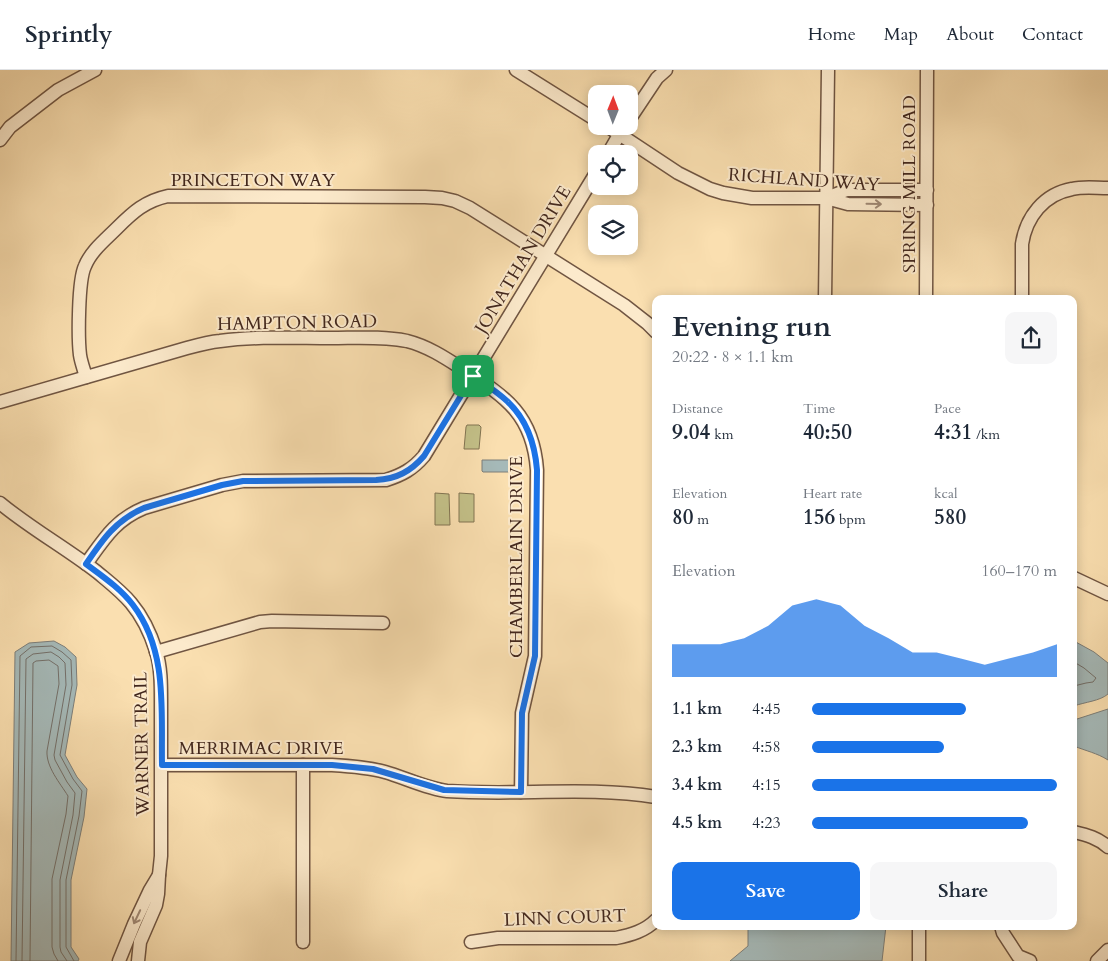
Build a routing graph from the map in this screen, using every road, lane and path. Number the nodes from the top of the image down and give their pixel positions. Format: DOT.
graph roads {
  1 [pos="95,70"];
  2 [pos="516,70"];
  3 [pos="666,70"];
  4 [pos="828,70"];
  5 [pos="927,70"];
  6 [pos="638,106"];
  7 [pos="588,115"];
  8 [pos="629,135"];
  9 [pos="0,140"];
  10 [pos="588,185"];
  11 [pos="1108,188"];
  12 [pos="927,190"];
  13 [pos="826,198"];
  14 [pos="927,205"];
  15 [pos="546,256"];
  16 [pos="826,295"];
  17 [pos="926,295"];
  18 [pos="1022,295"];
  19 [pos="652,328"];
  20 [pos="473,376"];
  21 [pos="86,377"];
  22 [pos="0,402"];
  23 [pos="2,509"];
  24 [pos="86,564"];
  25 [pos="1077,579"];
  26 [pos="1108,594"];
  27 [pos="383,622"];
  28 [pos="156,652"];
  29 [pos="162,765"];
  30 [pos="303,766"];
  31 [pos="521,792"];
  32 [pos="652,796"];
  33 [pos="1077,835"];
  34 [pos="1108,847"];
  35 [pos="652,923"];
  36 [pos="919,930"];
  37 [pos="1002,930"];
  38 [pos="134,940"];
  39 [pos="303,942"];
  40 [pos="471,942"];
  41 [pos="1108,950"];
  42 [pos="119,961"];
  43 [pos="138,961"];
  44 [pos="919,961"];
  45 [pos="1030,961"];
  46 [pos="1097,961"];
  1 -- 9 [label="street"];
  2 -- 7 [label="street"];
  3 -- 6 [label="street"];
  4 -- 13 [label="street"];
  5 -- 12 [label="street, SPRING MILL ROAD"];
  8 -- 13 [label="street, RICHLAND WAY"];
  10 -- 15 [label="street, JONATHAN DRIVE"];
  11 -- 18 [label="street"];
  12 -- 13 [label="street"];
  12 -- 14 [label="street, SPRING MILL ROAD"];
  13 -- 14 [label="street, RICHLAND WAY, one-way"];
  13 -- 16 [label="street"];
  14 -- 17 [label="street, SPRING MILL ROAD"];
  15 -- 19 [label="street, PRINCETON WAY"];
  15 -- 20 [label="street, JONATHAN DRIVE"];
  15 -- 21 [label="street, PRINCETON WAY"];
  20 -- 21 [label="street, HAMPTON ROAD"];
  20 -- 24 [label="street, JONATHAN DRIVE"];
  20 -- 31 [label="street, CHAMBERLAIN DRIVE"];
  21 -- 22 [label="street, HAMPTON ROAD"];
  23 -- 24 [label="street, WARNER TRAIL"];
  24 -- 28 [label="street, WARNER TRAIL"];
  25 -- 26 [label="street"];
  27 -- 28 [label="street"];
  28 -- 29 [label="street, WARNER TRAIL"];
  29 -- 30 [label="street, MERRIMAC DRIVE"];
  29 -- 38 [label="street, WARNER TRAIL"];
  30 -- 31 [label="street, MERRIMAC DRIVE"];
  30 -- 39 [label="street"];
  31 -- 32 [label="street, MERRIMAC DRIVE"];
  33 -- 34 [label="street"];
  35 -- 40 [label="street, LINN COURT"];
  36 -- 44 [label="street"];
  37 -- 45 [label="street"];
  38 -- 42 [label="street, WARNER TRAIL"];
  38 -- 43 [label="street, WARNER TRAIL"];
  41 -- 46 [label="street"];
}
